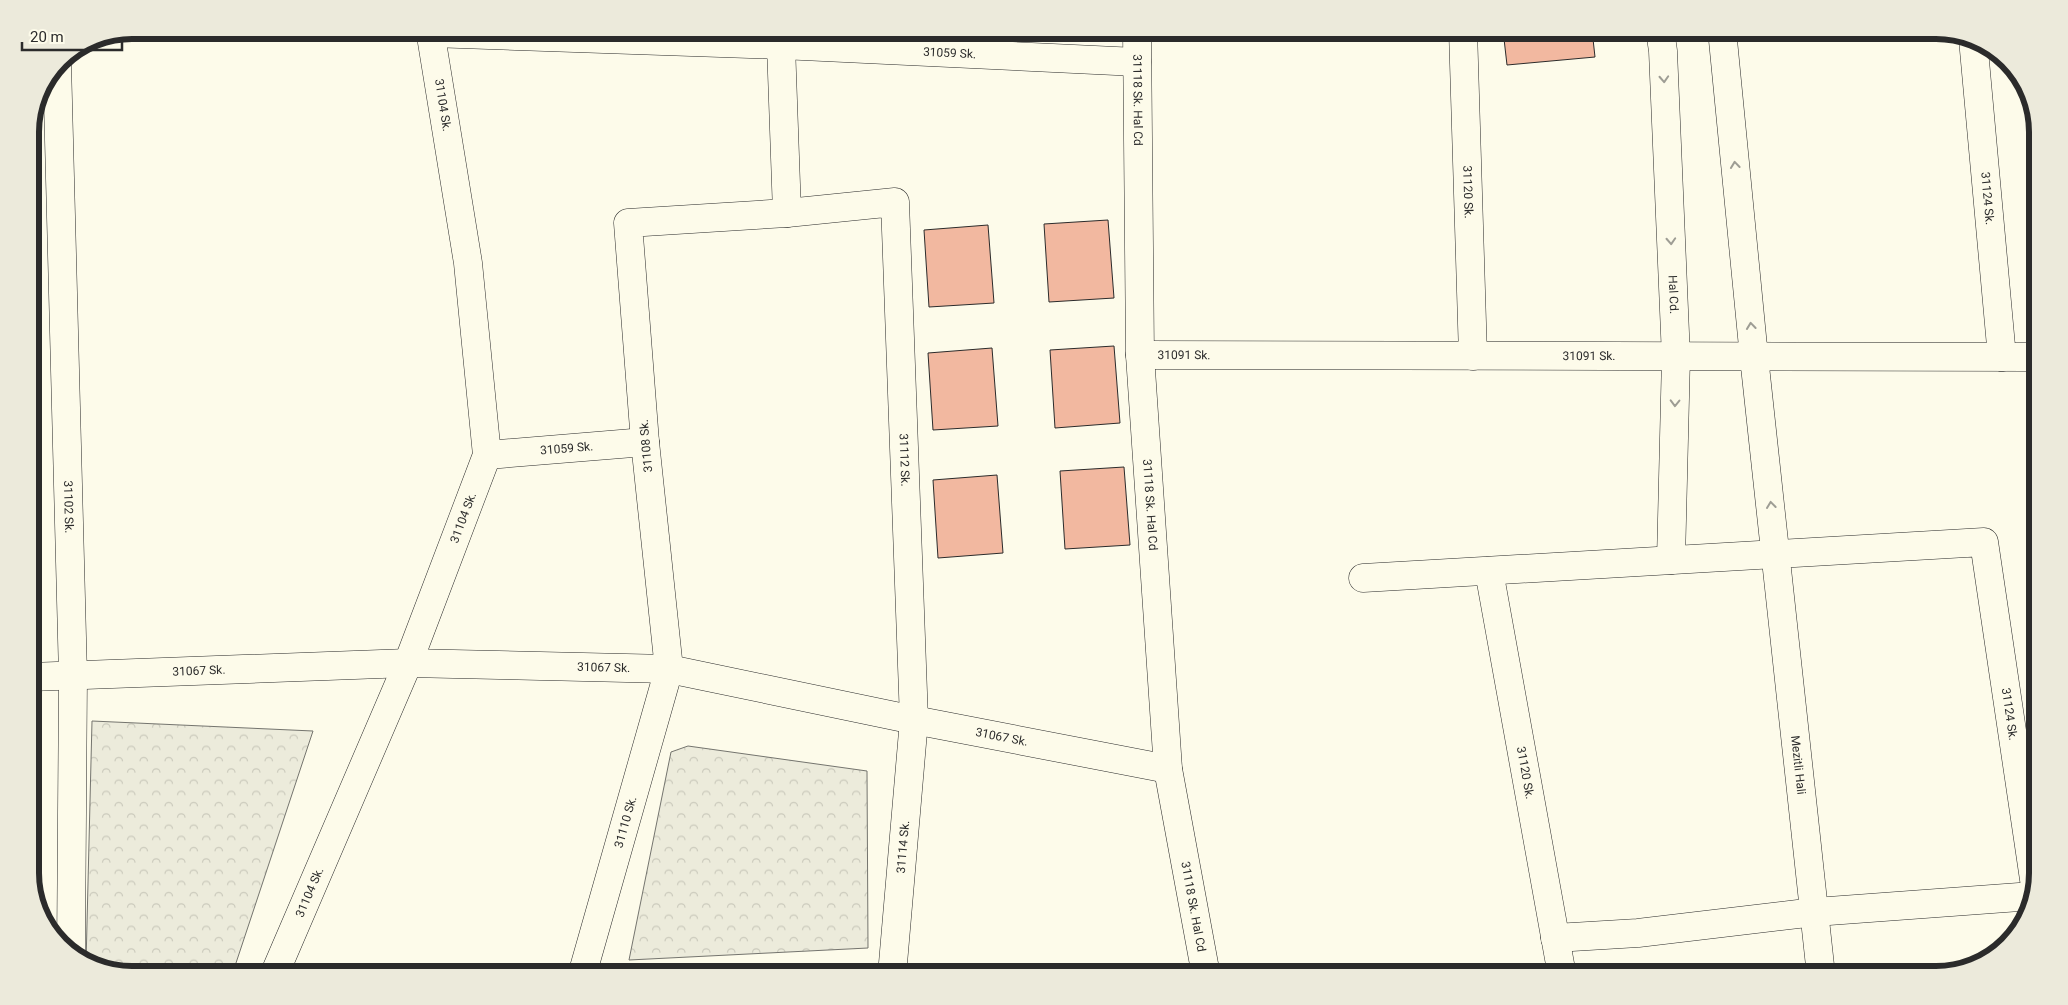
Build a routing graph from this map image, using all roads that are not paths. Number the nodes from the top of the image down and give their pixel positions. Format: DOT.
graph roads {
  1 [pos="432,39"];
  2 [pos="619,39"];
  3 [pos="1137,39"];
  4 [pos="1463,39"];
  5 [pos="1661,39"];
  6 [pos="1723,39"];
  7 [pos="781,45"];
  8 [pos="1974,47"];
  9 [pos="1137,62"];
  10 [pos="58,75"];
  11 [pos="787,213"];
  12 [pos="1140,355"];
  13 [pos="1472,356"];
  14 [pos="1676,357"];
  15 [pos="1754,357"];
  16 [pos="2002,357"];
  17 [pos="2029,357"];
  18 [pos="646,442"];
  19 [pos="488,455"];
  20 [pos="1777,554"];
  21 [pos="1671,560"];
  22 [pos="1489,571"];
  23 [pos="1363,578"];
  24 [pos="408,663"];
  25 [pos="668,669"];
  26 [pos="73,676"];
  27 [pos="39,677"];
  28 [pos="914,720"];
  29 [pos="1168,769"];
  30 [pos="2029,846"];
  31 [pos="2026,896"];
  32 [pos="1815,912"];
  33 [pos="1555,938"];
  34 [pos="71,944"];
  35 [pos="278,966"];
  36 [pos="585,966"];
  37 [pos="889,966"];
  38 [pos="1204,966"];
  39 [pos="1560,966"];
  40 [pos="1821,966"];
  1 -- 19 [label="street, 31104 Sk."];
  2 -- 7 [label="street, 31059 Sk."];
  3 -- 9 [label="street, 31118 Sk. Hal Cd"];
  4 -- 13 [label="street, 31120 Sk."];
  5 -- 14 [label="street, Hal Cd., one-way"];
  15 -- 6 [label="street, one-way"];
  7 -- 9 [label="street, 31059 Sk."];
  7 -- 11 [label="street"];
  8 -- 16 [label="street, 31124 Sk."];
  9 -- 12 [label="street, 31118 Sk. Hal Cd"];
  10 -- 26 [label="street, 31102 Sk."];
  11 -- 18 [label="street, 31108 Sk."];
  11 -- 28 [label="street, 31112 Sk."];
  12 -- 13 [label="street, 31091 Sk."];
  12 -- 29 [label="street, 31118 Sk. Hal Cd"];
  13 -- 14 [label="street, 31091 Sk."];
  14 -- 15 [label="street, 31091 Sk."];
  14 -- 21 [label="street, Hal Cd., one-way"];
  15 -- 16 [label="street, 31091 Sk."];
  20 -- 15 [label="street, one-way"];
  16 -- 17 [label="street, 31091 Sk."];
  18 -- 19 [label="street, 31059 Sk."];
  18 -- 25 [label="street, 31108 Sk."];
  19 -- 24 [label="street, 31104 Sk."];
  20 -- 21 [label="street"];
  20 -- 30 [label="street, 31124 Sk."];
  20 -- 32 [label="street, Mezitli Hali"];
  21 -- 22 [label="street"];
  22 -- 23 [label="street"];
  22 -- 33 [label="street, 31120 Sk."];
  24 -- 25 [label="street, 31067 Sk."];
  24 -- 26 [label="street, 31067 Sk."];
  24 -- 35 [label="street, 31104 Sk."];
  25 -- 28 [label="street, 31067 Sk."];
  25 -- 36 [label="street, 31110 Sk."];
  26 -- 27 [label="street, 31067 Sk."];
  26 -- 34 [label="street, 31102 Sk."];
  28 -- 29 [label="street, 31067 Sk."];
  28 -- 37 [label="street, 31114 Sk."];
  29 -- 38 [label="street, 31118 Sk. Hal Cd"];
  31 -- 32 [label="street"];
  32 -- 33 [label="street"];
  32 -- 40 [label="street, Mezitli Hali"];
  33 -- 39 [label="street, 31120 Sk."];
}
